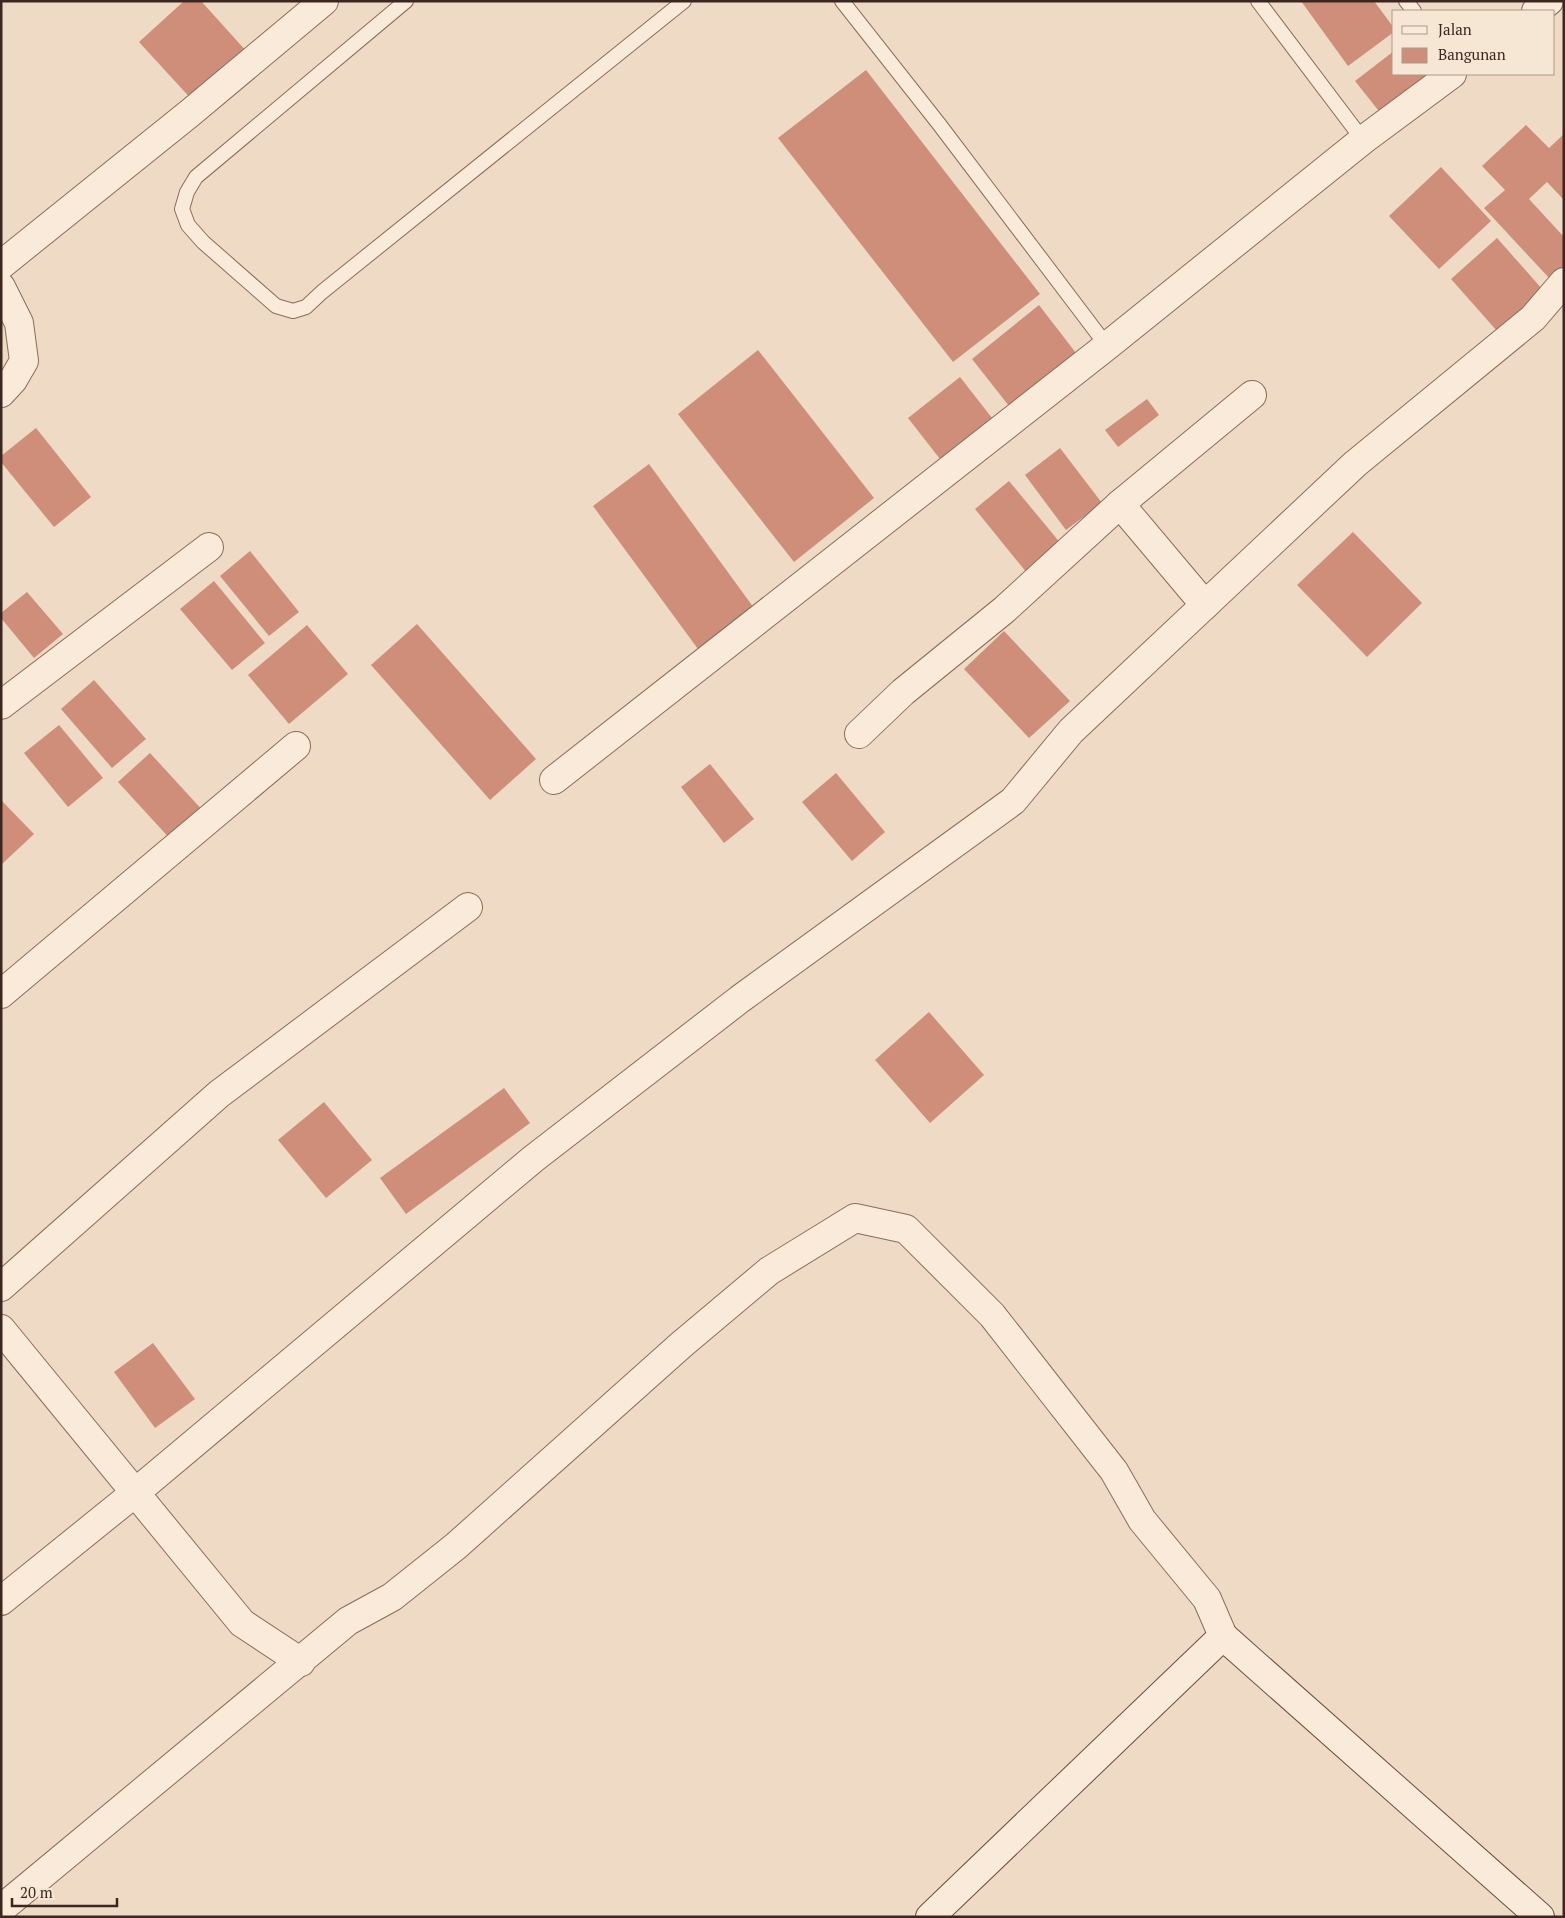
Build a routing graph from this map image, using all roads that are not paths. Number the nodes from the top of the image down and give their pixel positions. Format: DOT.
graph roads {
  1 [pos="324,1"];
  2 [pos="406,1"];
  3 [pos="684,1"];
  4 [pos="842,1"];
  5 [pos="1258,1"];
  6 [pos="1550,1"];
  7 [pos="1537,10"];
  8 [pos="1451,75"];
  9 [pos="1363,140"];
  10 [pos="1,265"];
  11 [pos="1564,282"];
  12 [pos="1,288"];
  13 [pos="1107,346"];
  14 [pos="1,393"];
  15 [pos="1252,395"];
  16 [pos="1120,504"];
  17 [pos="209,547"];
  18 [pos="1205,605"];
  19 [pos="1,705"];
  20 [pos="859,734"];
  21 [pos="296,746"];
  22 [pos="554,780"];
  23 [pos="468,907"];
  24 [pos="1,994"];
  25 [pos="1,1287"];
  26 [pos="1,1329"];
  27 [pos="136,1492"];
  28 [pos="1,1601"];
  29 [pos="1223,1636"];
  30 [pos="301,1662"];
  31 [pos="1,1909"];
  32 [pos="930,1917"];
  33 [pos="1540,1917"];
  1 -- 10 [label="street"];
  2 -- 3 [label="lane"];
  4 -- 13 [label="lane"];
  5 -- 9 [label="lane"];
  6 -- 7 [label="street"];
  8 -- 9 [label="street"];
  9 -- 13 [label="street"];
  11 -- 18 [label="street"];
  12 -- 14 [label="street"];
  13 -- 22 [label="street"];
  15 -- 16 [label="street"];
  16 -- 18 [label="street"];
  16 -- 20 [label="street"];
  17 -- 19 [label="street"];
  18 -- 27 [label="street"];
  21 -- 24 [label="street"];
  23 -- 25 [label="street"];
  26 -- 27 [label="street"];
  27 -- 28 [label="street"];
  27 -- 30 [label="street"];
  29 -- 30 [label="street"];
  29 -- 32 [label="street"];
  29 -- 33 [label="street"];
  30 -- 31 [label="street"];
}
